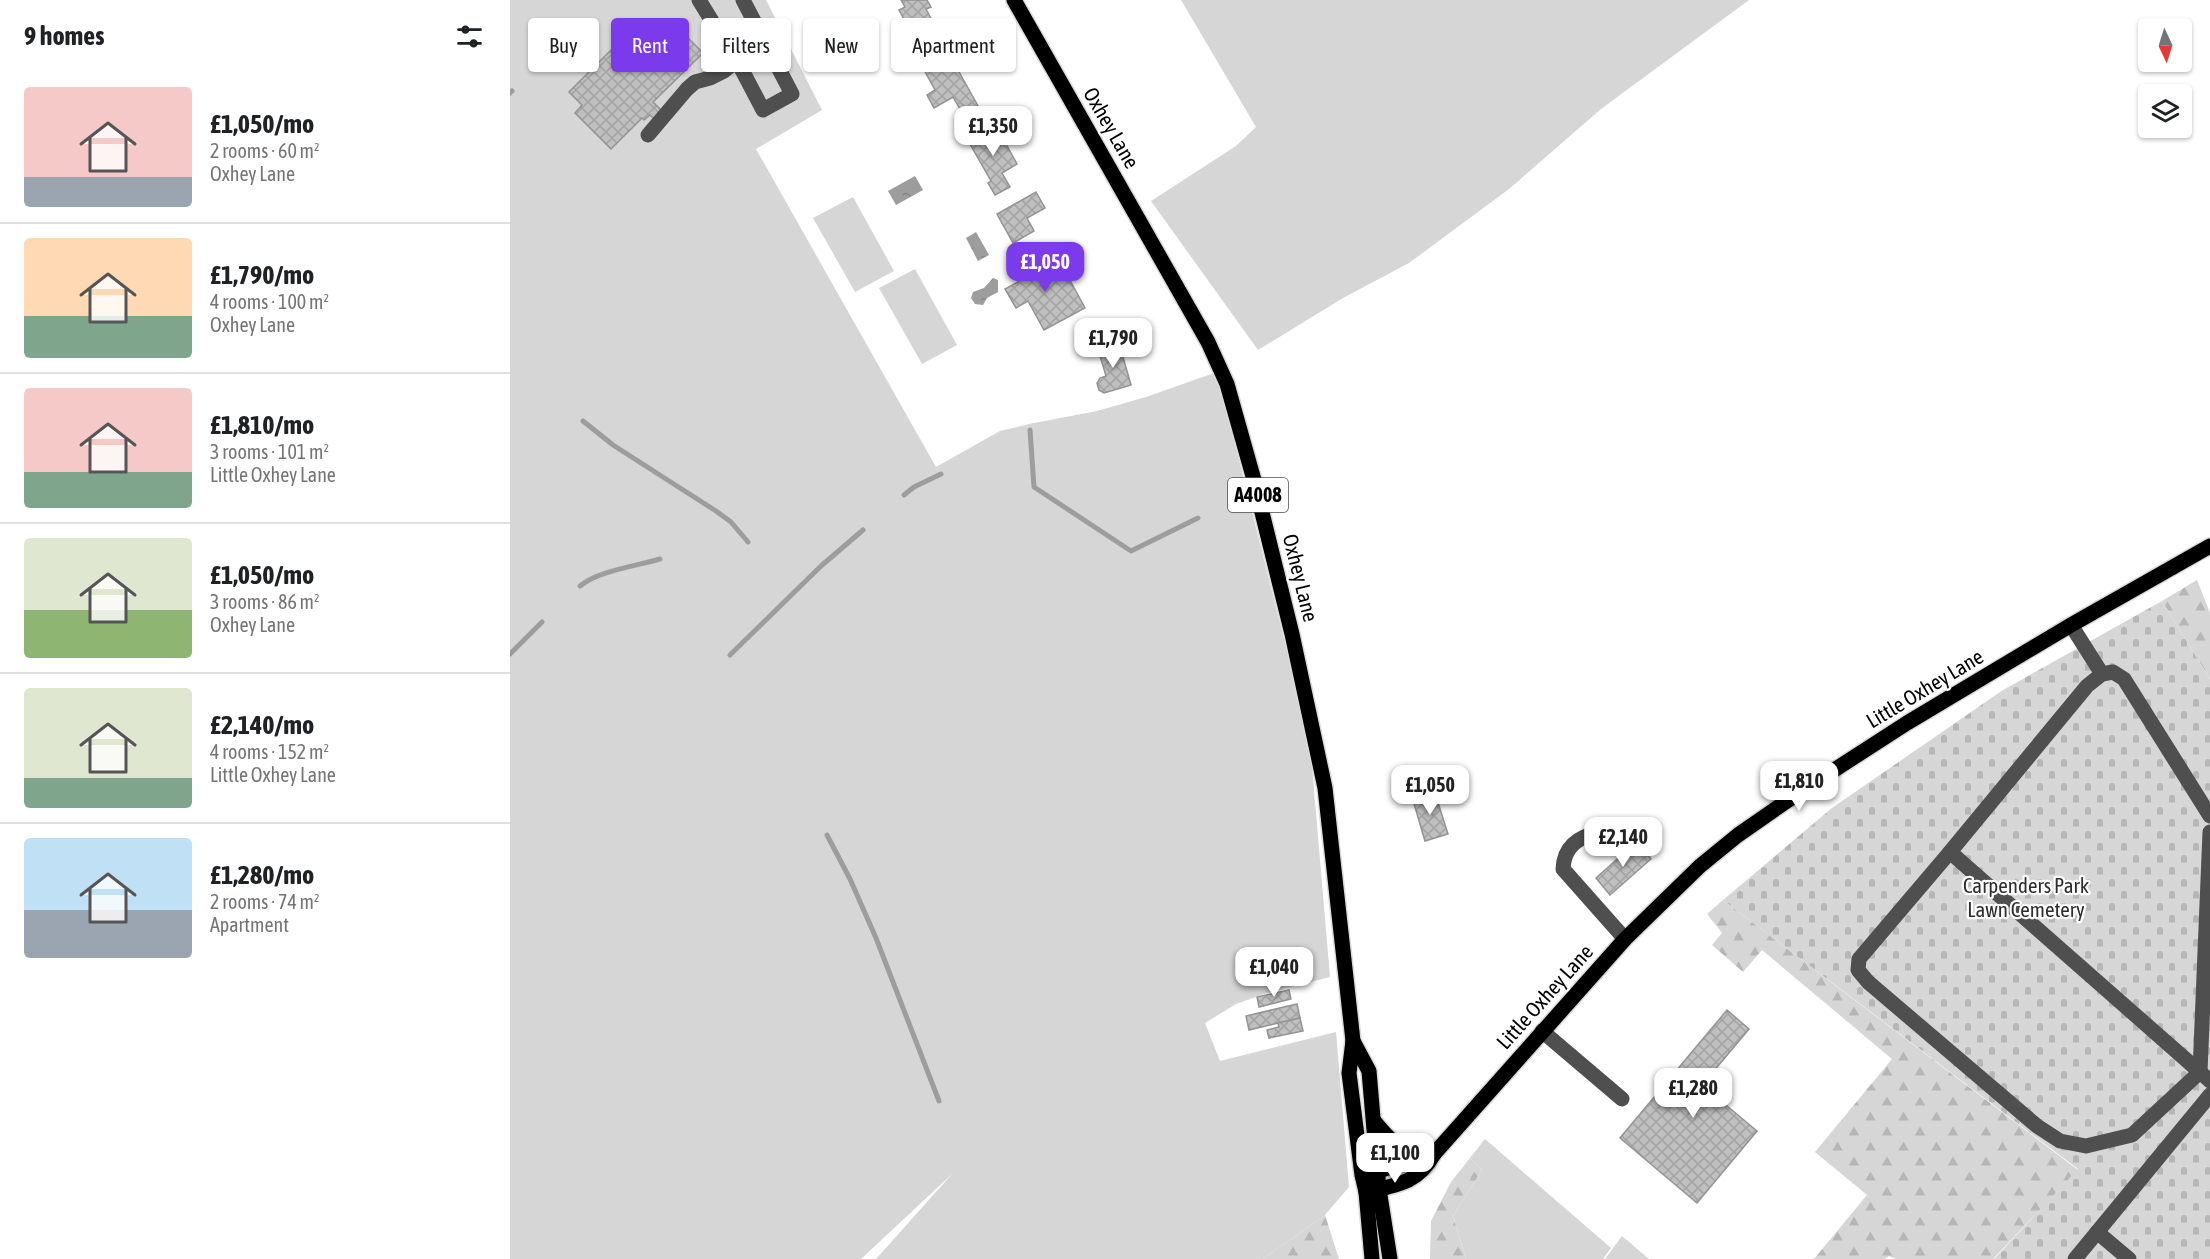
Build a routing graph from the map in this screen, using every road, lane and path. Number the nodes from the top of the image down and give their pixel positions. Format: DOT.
graph roads {
  1 [pos="699,0"];
  2 [pos="743,0"];
  3 [pos="1014,0"];
  4 [pos="710,18"];
  5 [pos="753,18"];
  6 [pos="722,72"];
  7 [pos="742,72"];
  8 [pos="781,72"];
  9 [pos="648,135"];
  10 [pos="2210,546"];
  11 [pos="2071,625"];
  12 [pos="2102,674"];
  13 [pos="2210,816"];
  14 [pos="1601,832"];
  15 [pos="2210,832"];
  16 [pos="1950,852"];
  17 [pos="1625,939"];
  18 [pos="1542,1030"];
  19 [pos="1353,1041"];
  20 [pos="2205,1076"];
  21 [pos="2210,1095"];
  22 [pos="1622,1099"];
  23 [pos="1374,1121"];
  24 [pos="1434,1154"];
  25 [pos="1418,1159"];
  26 [pos="1377,1172"];
  27 [pos="1362,1175"];
  28 [pos="1372,1190"];
  29 [pos="2097,1232"];
  30 [pos="1372,1259"];
  31 [pos="1390,1259"];
  32 [pos="2075,1259"];
  33 [pos="2129,1259"];
  1 -- 4 [label="lane"];
  2 -- 5 [label="lane"];
  3 -- 19 [label="main road, Oxhey Lane / A4008"];
  6 -- 9 [label="lane"];
  7 -- 8 [label="lane"];
  10 -- 11 [label="main road, Little Oxhey Lane"];
  11 -- 12 [label="lane"];
  11 -- 17 [label="main road, Little Oxhey Lane"];
  12 -- 13 [label="lane"];
  12 -- 16 [label="lane"];
  14 -- 17 [label="lane"];
  15 -- 20 [label="lane"];
  16 -- 20 [label="lane"];
  16 -- 20 [label="lane"];
  17 -- 18 [label="main road, Little Oxhey Lane"];
  18 -- 22 [label="lane"];
  18 -- 24 [label="main road, Little Oxhey Lane"];
  19 -- 23 [label="main road, Oxhey Lane / A4008"];
  19 -- 27 [label="main road, Oxhey Lane / A4008"];
  21 -- 29 [label="lane"];
  23 -- 25 [label="main road"];
  23 -- 26 [label="main road, Oxhey Lane / A4008"];
  24 -- 25 [label="main road"];
  24 -- 28 [label="main road, Little Oxhey Lane"];
  25 -- 26 [label="main road"];
  26 -- 27 [label="main road"];
  26 -- 28 [label="main road, Oxhey Lane / A4008"];
  27 -- 28 [label="main road, Oxhey Lane / A4008"];
  28 -- 30 [label="main road, Oxhey Lane / A4008"];
  28 -- 31 [label="main road, Oxhey Lane / A4008"];
  29 -- 32 [label="lane"];
  29 -- 33 [label="lane"];
}
